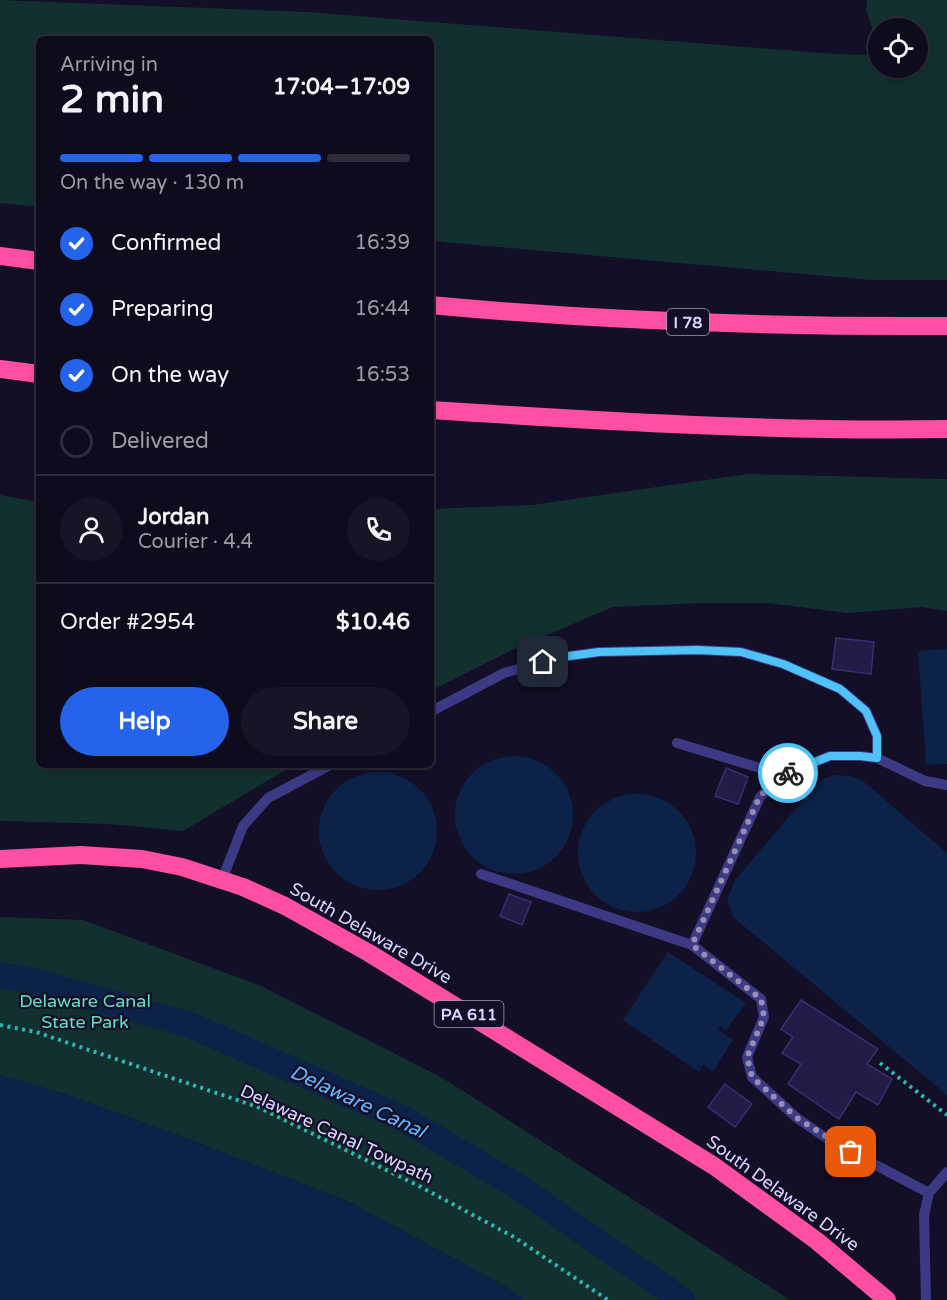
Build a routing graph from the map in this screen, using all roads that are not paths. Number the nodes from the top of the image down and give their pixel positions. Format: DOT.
graph roads {
  1 [pos="0,256"];
  2 [pos="36,261"];
  3 [pos="434,304"];
  4 [pos="947,326"];
  5 [pos="0,369"];
  6 [pos="36,374"];
  7 [pos="434,410"];
  8 [pos="947,429"];
  9 [pos="434,710"];
  10 [pos="678,743"];
  11 [pos="877,758"];
  12 [pos="324,768"];
  13 [pos="783,775"];
  14 [pos="947,785"];
  15 [pos="0,859"];
  16 [pos="481,874"];
  17 [pos="222,880"];
  18 [pos="692,945"];
  19 [pos="947,1172"];
  20 [pos="929,1193"];
  21 [pos="887,1300"];
  22 [pos="926,1300"];
  1 -- 2 [label="highway"];
  3 -- 4 [label="highway, I 78"];
  5 -- 6 [label="highway"];
  7 -- 8 [label="highway"];
  9 -- 11 [label="lane"];
  10 -- 13 [label="lane"];
  11 -- 13 [label="lane"];
  11 -- 14 [label="lane"];
  12 -- 17 [label="lane"];
  13 -- 18 [label="lane"];
  15 -- 17 [label="highway, South Delaware Drive / PA 611"];
  16 -- 18 [label="lane"];
  17 -- 21 [label="highway, South Delaware Drive / PA 611"];
  18 -- 20 [label="lane"];
  19 -- 20 [label="lane"];
  20 -- 22 [label="lane"];
}
